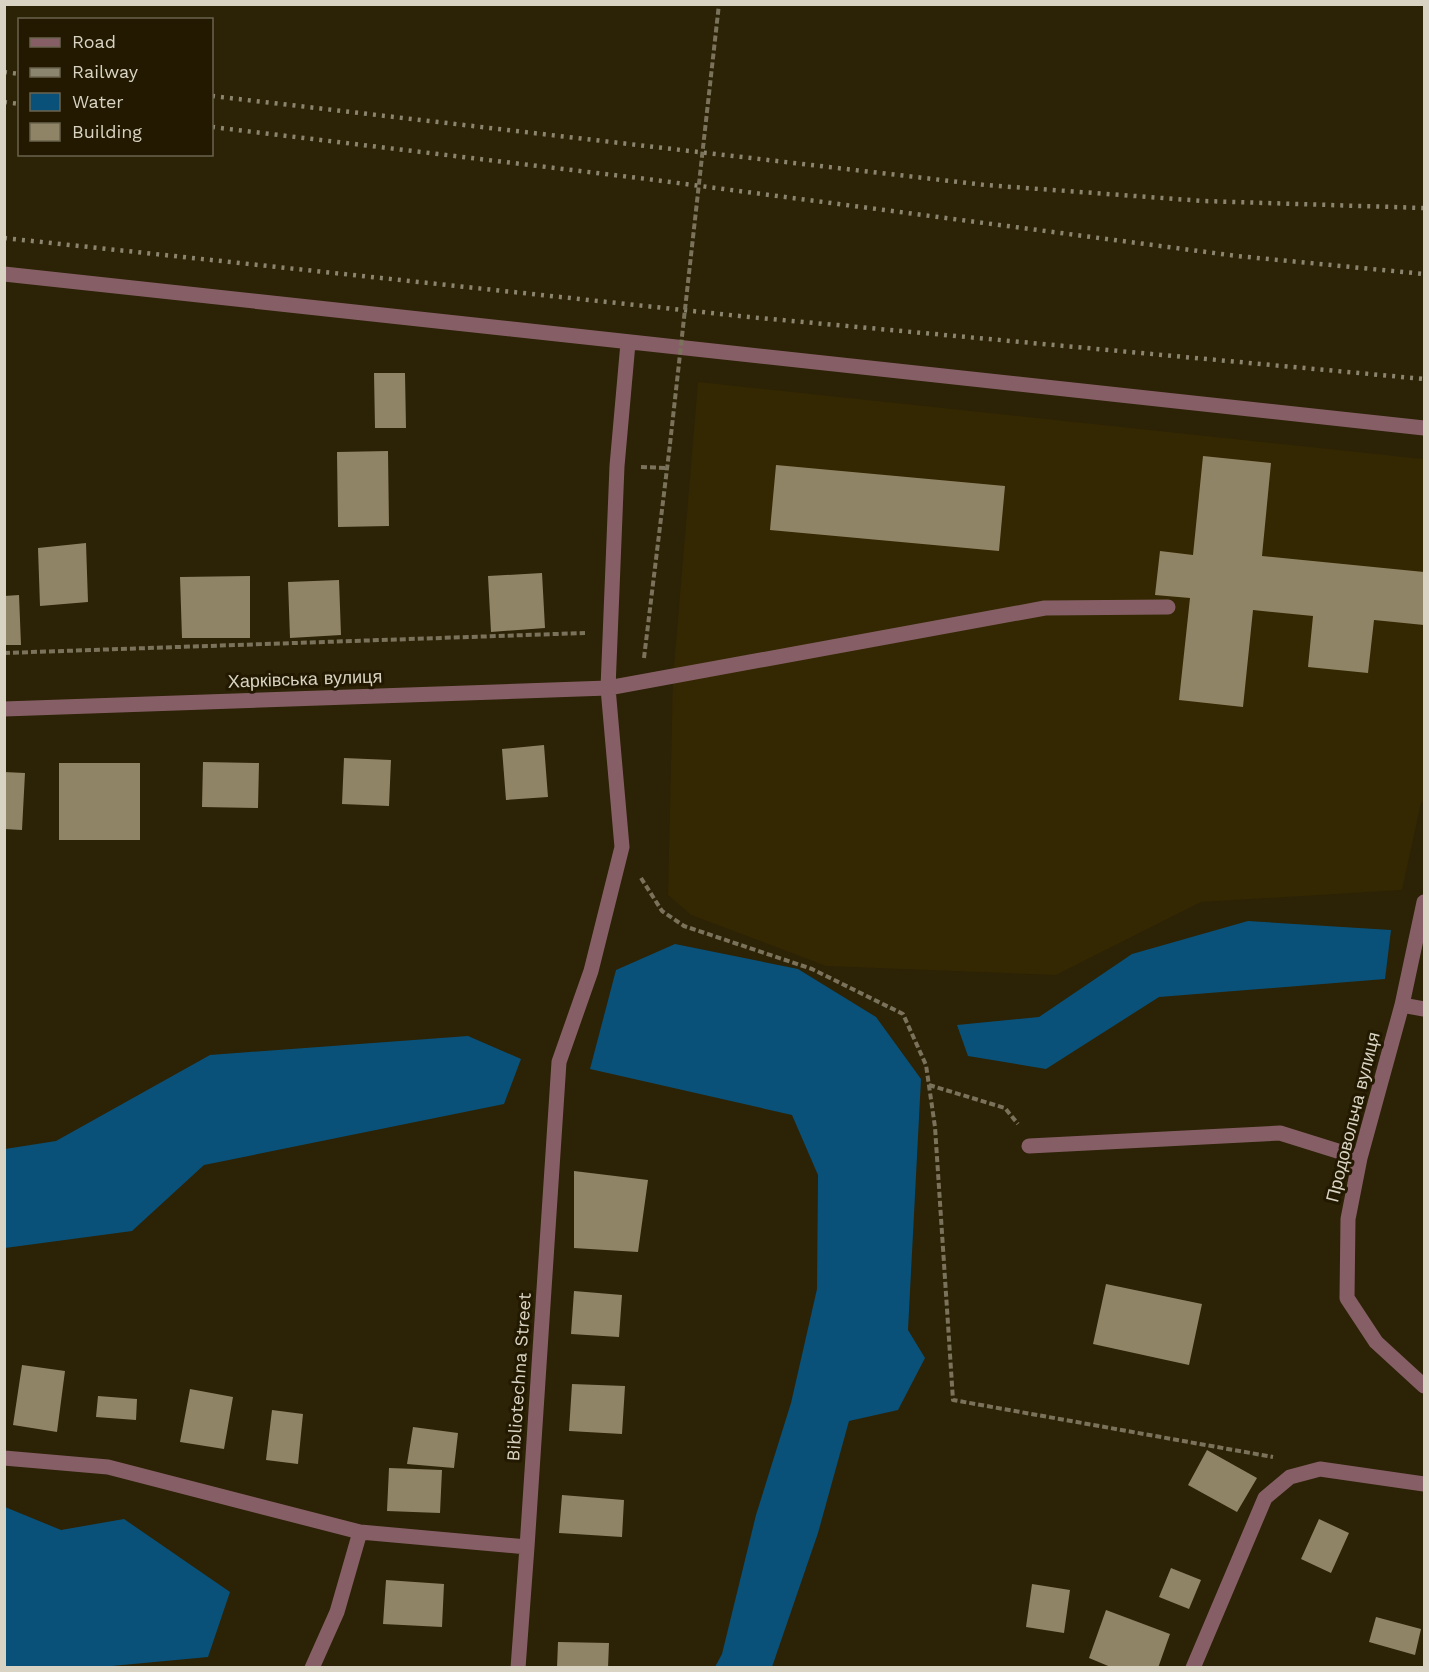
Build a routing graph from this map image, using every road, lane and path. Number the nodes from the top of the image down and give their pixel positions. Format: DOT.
graph roads {
  1 [pos="719,4"];
  2 [pos="4,274"];
  3 [pos="628,343"];
  4 [pos="1425,428"];
  5 [pos="1168,607"];
  6 [pos="610,632"];
  7 [pos="4,653"];
  8 [pos="641,683"];
  9 [pos="608,688"];
  10 [pos="4,709"];
  11 [pos="622,847"];
  12 [pos="1425,902"];
  13 [pos="1402,1005"];
  14 [pos="1425,1009"];
  15 [pos="929,1085"];
  16 [pos="1029,1146"];
  17 [pos="1360,1158"];
  18 [pos="1425,1386"];
  19 [pos="4,1458"];
  20 [pos="1276,1458"];
  21 [pos="1425,1484"];
  22 [pos="360,1532"];
  23 [pos="527,1547"];
  24 [pos="312,1668"];
  25 [pos="518,1668"];
  26 [pos="1193,1668"];
  1 -- 8 [label="path, bridge"];
  2 -- 3 [label="street"];
  3 -- 4 [label="street"];
  3 -- 6 [label="street, Bibliotechna Street"];
  5 -- 8 [label="street, Харківська вулиця"];
  6 -- 7 [label="path"];
  6 -- 9 [label="street, Bibliotechna Street"];
  8 -- 9 [label="street, Харківська вулиця"];
  9 -- 10 [label="street, Харківська вулиця"];
  9 -- 11 [label="street, Bibliotechna Street"];
  11 -- 15 [label="path"];
  11 -- 23 [label="street, Bibliotechna Street"];
  12 -- 13 [label="street, Продовольча вулиця"];
  13 -- 14 [label="street"];
  13 -- 17 [label="street, Продовольча вулиця"];
  15 -- 16 [label="path"];
  15 -- 20 [label="path"];
  16 -- 17 [label="street"];
  17 -- 18 [label="street, Продовольча вулиця"];
  19 -- 22 [label="street"];
  21 -- 26 [label="street"];
  22 -- 23 [label="street"];
  22 -- 24 [label="street"];
  23 -- 25 [label="street, Bibliotechna Street"];
}
